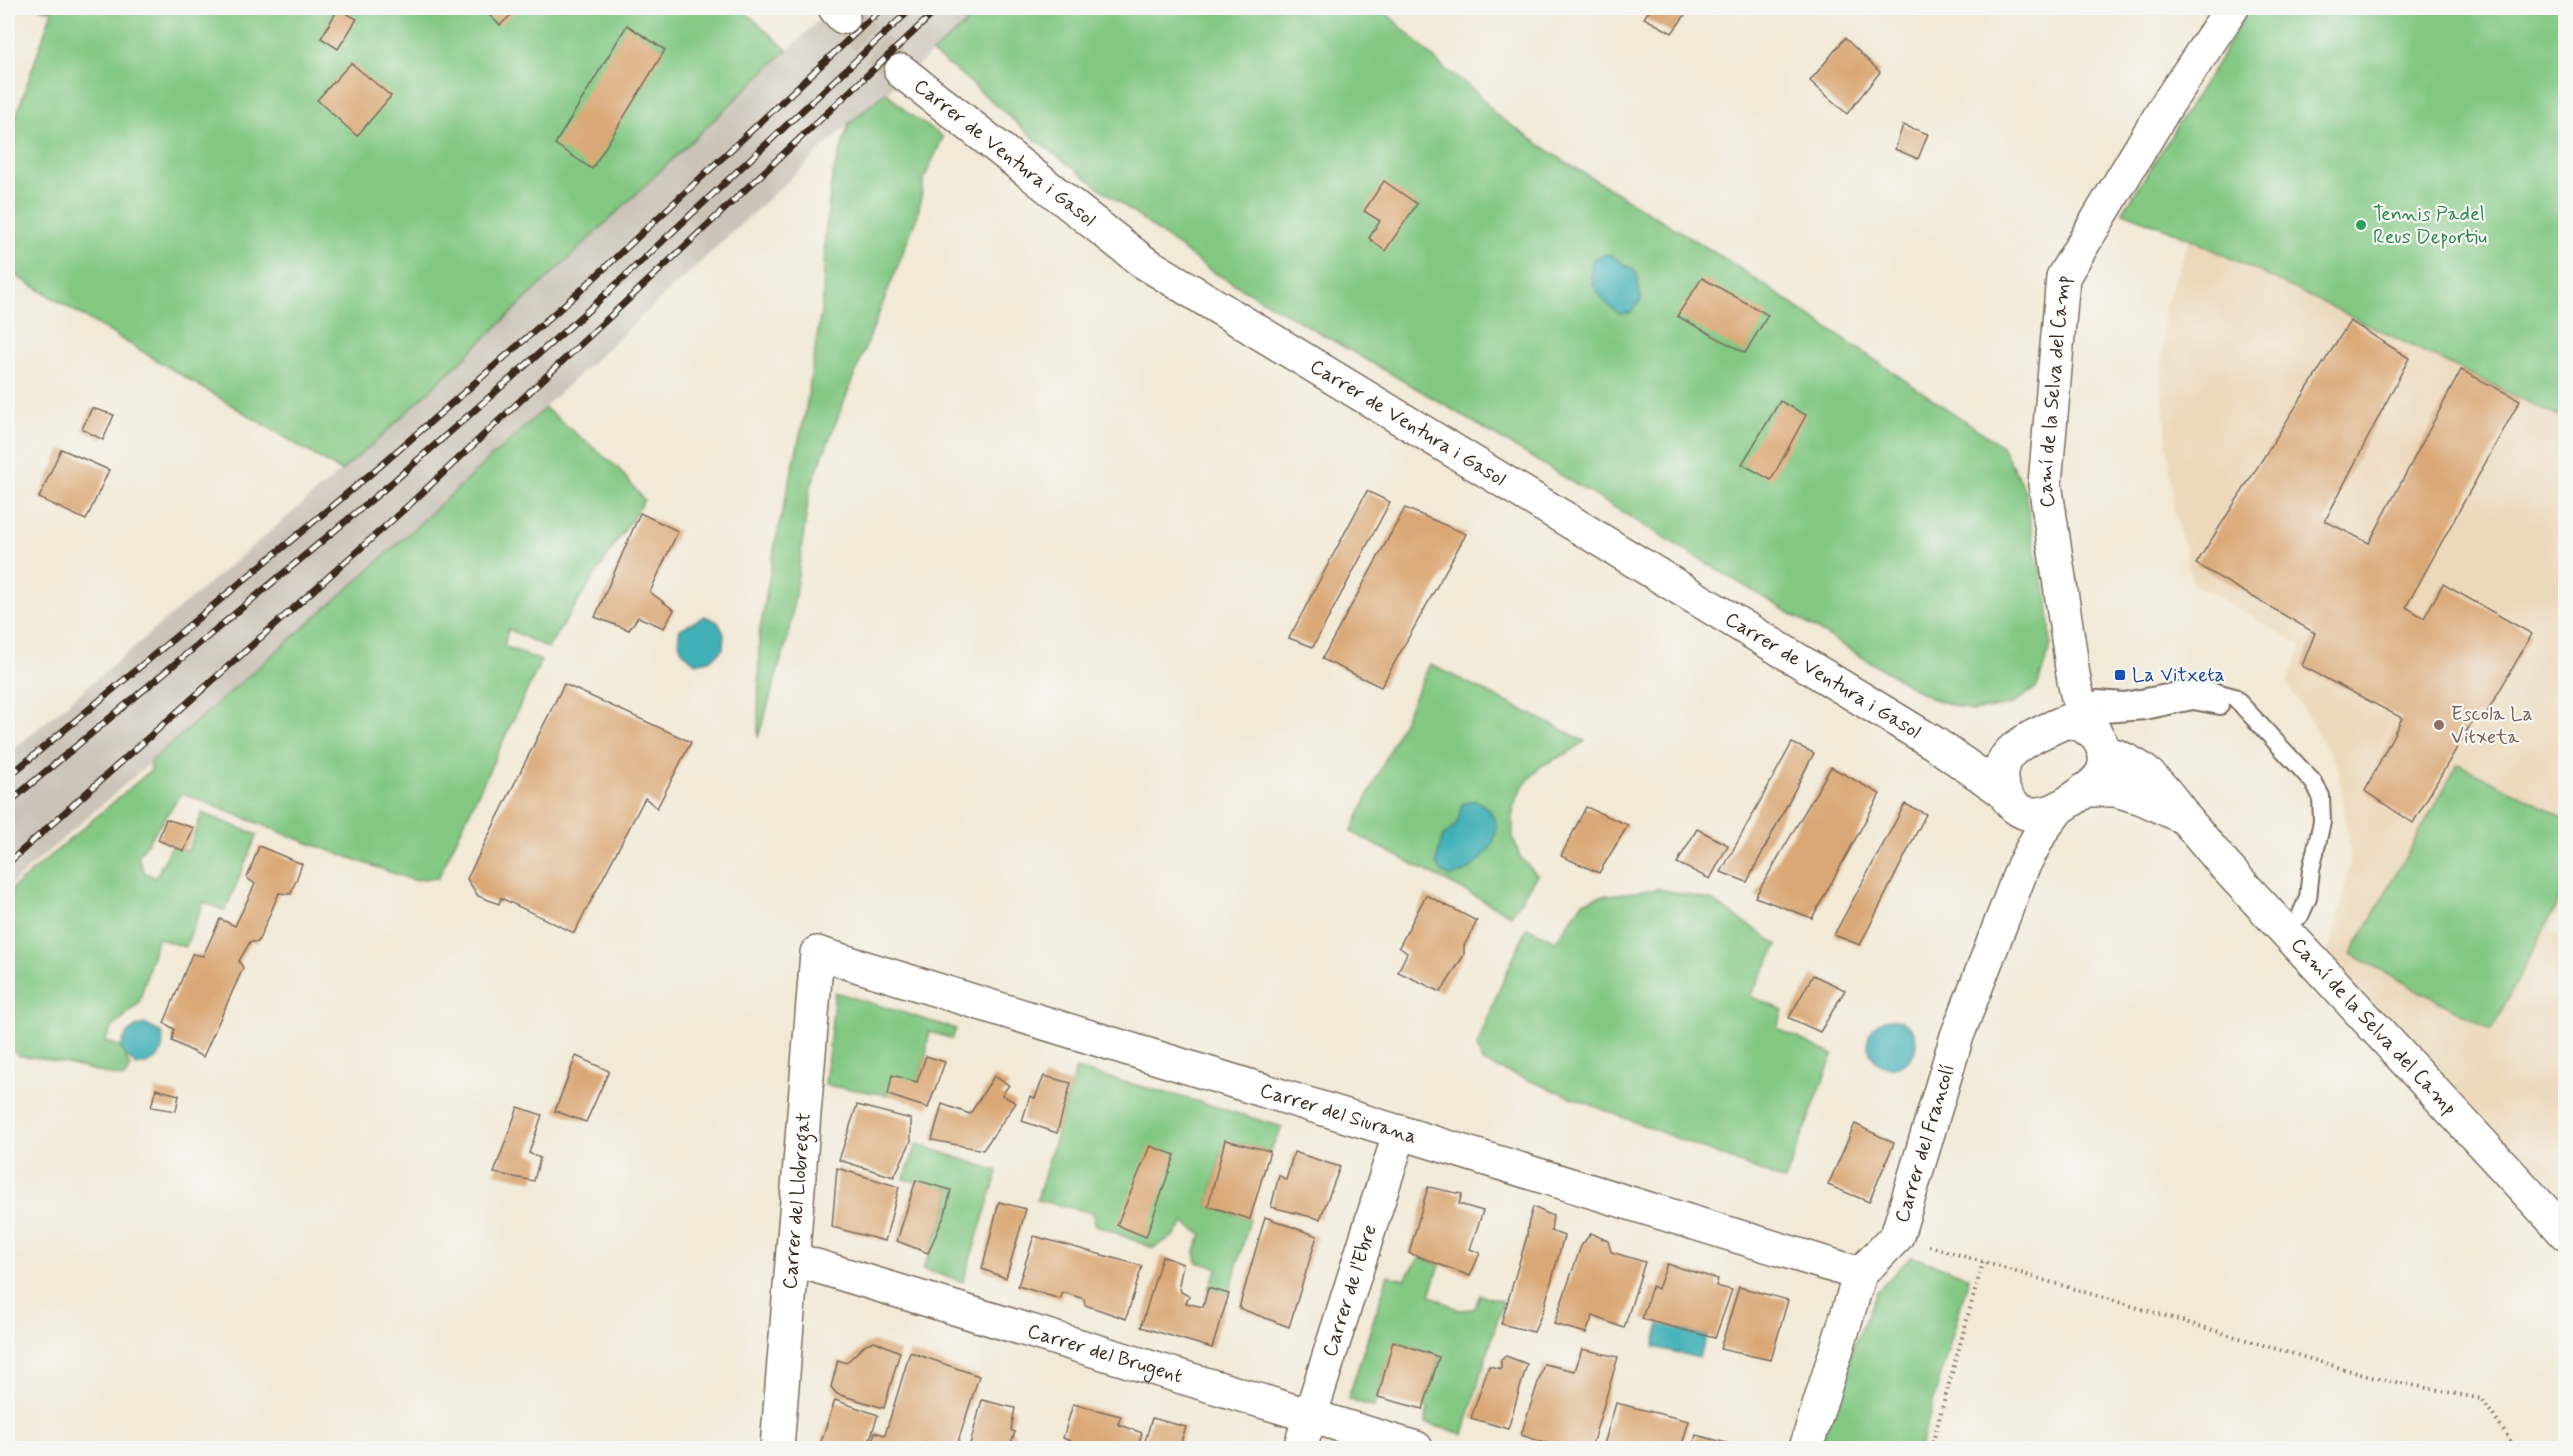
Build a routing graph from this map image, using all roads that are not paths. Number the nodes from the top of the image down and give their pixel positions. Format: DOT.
graph roads {
  1 [pos="2232,8"];
  2 [pos="902,71"];
  3 [pos="2220,706"];
  4 [pos="2145,711"];
  5 [pos="2168,714"];
  6 [pos="2081,717"];
  7 [pos="1934,743"];
  8 [pos="2008,753"];
  9 [pos="2085,790"];
  10 [pos="2011,801"];
  11 [pos="2058,809"];
  12 [pos="2185,818"];
  13 [pos="2023,866"];
  14 [pos="2286,916"];
  15 [pos="817,953"];
  16 [pos="1400,1132"];
  17 [pos="2565,1234"];
  18 [pos="794,1259"];
  19 [pos="1860,1274"];
  20 [pos="1310,1416"];
  21 [pos="777,1449"];
  22 [pos="1300,1449"];
  23 [pos="1416,1449"];
  24 [pos="1806,1449"];
  1 -- 6 [label="street, Camí de la Selva del Camp"];
  2 -- 7 [label="street, Carrer de Ventura i Gasol"];
  3 -- 4 [label="lane"];
  4 -- 5 [label="lane"];
  4 -- 6 [label="lane"];
  6 -- 8 [label="street"];
  6 -- 9 [label="street"];
  6 -- 12 [label="street, Camí de la Selva del Camp"];
  6 -- 14 [label="lane"];
  7 -- 8 [label="street, Carrer de Ventura i Gasol"];
  7 -- 10 [label="street, Carrer de Ventura i Gasol"];
  8 -- 10 [label="street"];
  9 -- 11 [label="street"];
  9 -- 12 [label="street, Camí de la Selva del Camp"];
  10 -- 11 [label="street"];
  10 -- 13 [label="street, Carrer del Francolí"];
  11 -- 13 [label="street, Carrer del Francolí"];
  12 -- 14 [label="street, Camí de la Selva del Camp"];
  13 -- 19 [label="street, Carrer del Francolí"];
  14 -- 17 [label="street, Camí de la Selva del Camp"];
  15 -- 16 [label="street, Carrer del Siurana"];
  15 -- 18 [label="street, Carrer del Llobregat"];
  16 -- 19 [label="street, Carrer del Siurana"];
  16 -- 20 [label="street, Carrer de l'Ebre"];
  18 -- 20 [label="street, Carrer del Brugent"];
  18 -- 21 [label="street, Carrer del Llobregat"];
  19 -- 24 [label="street, Carrer del Francolí"];
  20 -- 22 [label="street, Carrer de l'Ebre"];
  20 -- 23 [label="street, Carrer del Brugent"];
}
